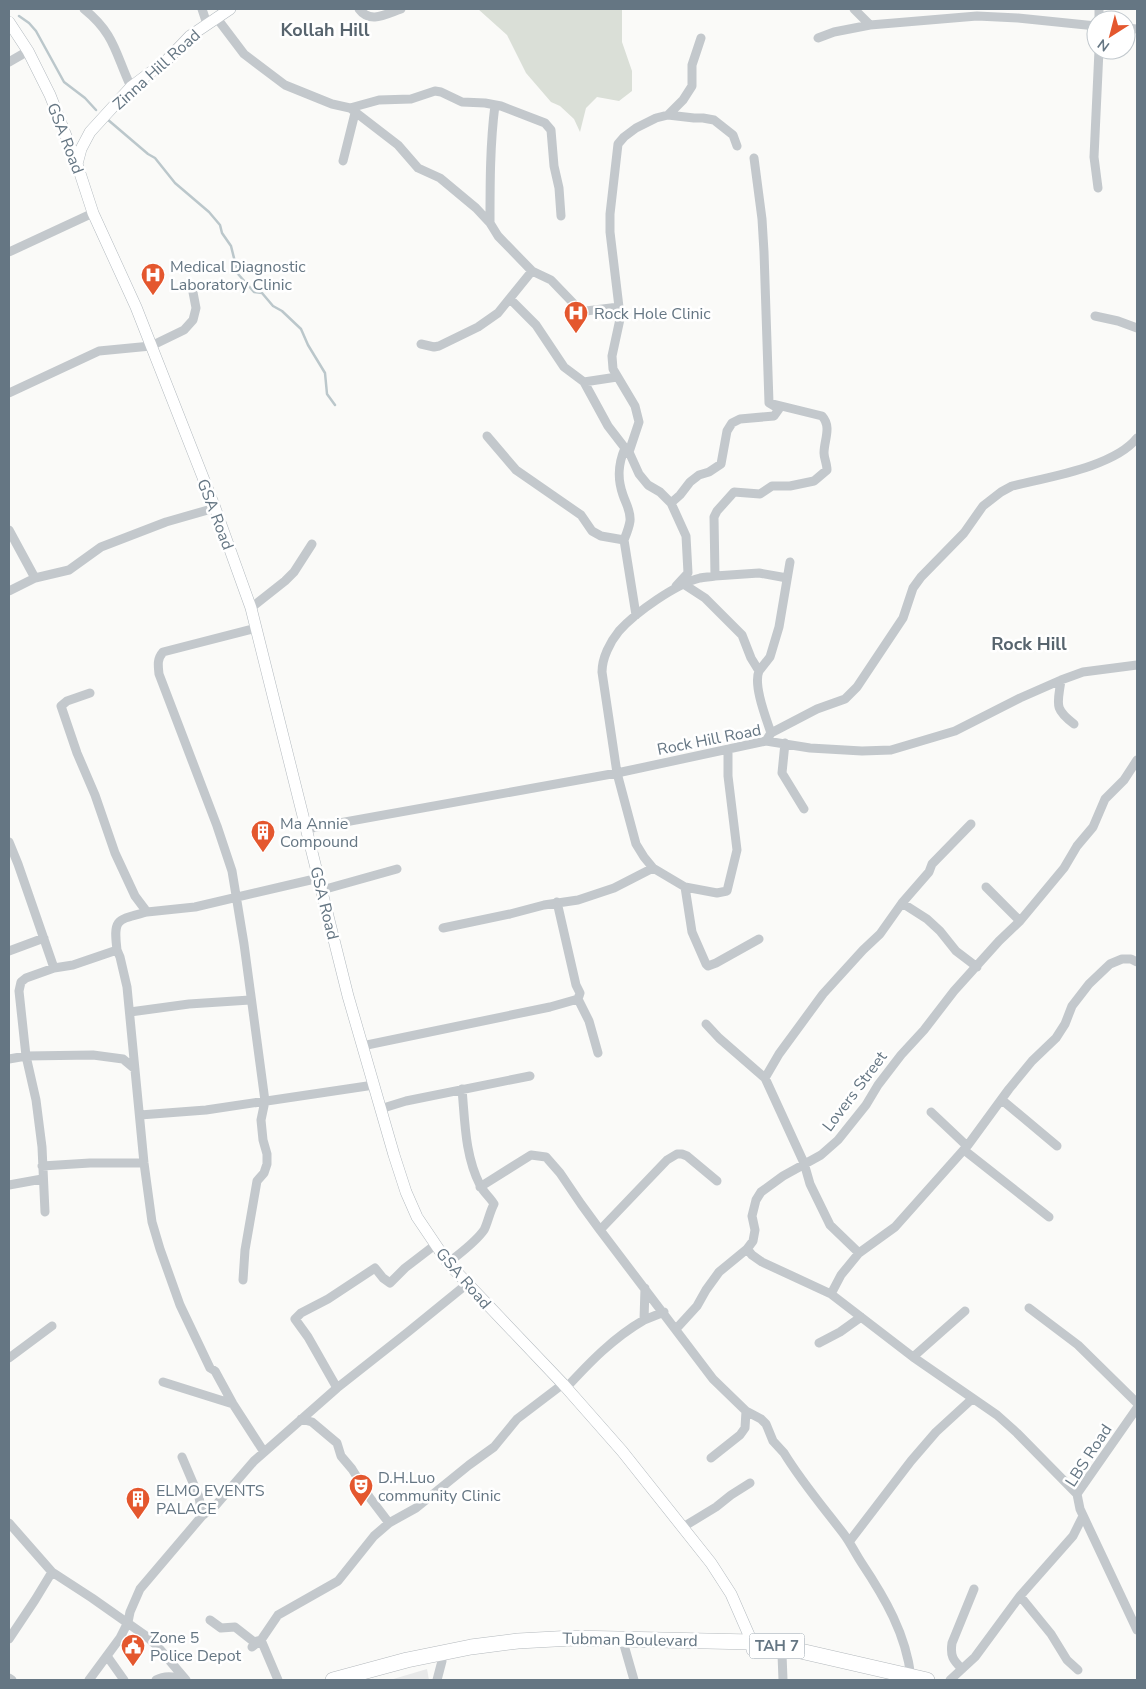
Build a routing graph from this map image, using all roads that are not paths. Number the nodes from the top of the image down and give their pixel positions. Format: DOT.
graph roads {
  1 [pos="84,9"];
  2 [pos="202,9"];
  3 [pos="230,9"];
  4 [pos="358,9"];
  5 [pos="401,9"];
  6 [pos="854,9"];
  7 [pos="212,20"];
  8 [pos="9,22"];
  9 [pos="870,25"];
  10 [pos="1086,25"];
  11 [pos="701,38"];
  12 [pos="818,38"];
  13 [pos="28,51"];
  14 [pos="1099,60"];
  15 [pos="9,62"];
  16 [pos="131,87"];
  17 [pos="495,105"];
  18 [pos="352,111"];
  19 [pos="668,114"];
  20 [pos="737,146"];
  21 [pos="754,158"];
  22 [pos="343,161"];
  23 [pos="77,164"];
  24 [pos="1098,188"];
  25 [pos="93,213"];
  26 [pos="561,216"];
  27 [pos="490,223"];
  28 [pos="9,252"];
  29 [pos="532,271"];
  30 [pos="192,287"];
  31 [pos="510,299"];
  32 [pos="619,307"];
  33 [pos="1094,316"];
  34 [pos="1137,328"];
  35 [pos="421,344"];
  36 [pos="151,346"];
  37 [pos="617,377"];
  38 [pos="584,382"];
  39 [pos="9,393"];
  40 [pos="769,403"];
  41 [pos="486,436"];
  42 [pos="1137,438"];
  43 [pos="627,450"];
  44 [pos="671,503"];
  45 [pos="215,508"];
  46 [pos="9,530"];
  47 [pos="624,540"];
  48 [pos="312,544"];
  49 [pos="790,562"];
  50 [pos="715,576"];
  51 [pos="35,578"];
  52 [pos="787,578"];
  53 [pos="685,585"];
  54 [pos="672,590"];
  55 [pos="9,591"];
  56 [pos="251,608"];
  57 [pos="636,615"];
  58 [pos="256,628"];
  59 [pos="1137,665"];
  60 [pos="759,670"];
  61 [pos="1061,680"];
  62 [pos="90,693"];
  63 [pos="1074,724"];
  64 [pos="768,737"];
  65 [pos="785,743"];
  66 [pos="728,750"];
  67 [pos="1137,760"];
  68 [pos="617,772"];
  69 [pos="804,808"];
  70 [pos="971,824"];
  71 [pos="306,829"];
  72 [pos="9,842"];
  73 [pos="653,868"];
  74 [pos="397,869"];
  75 [pos="318,878"];
  76 [pos="986,887"];
  77 [pos="685,888"];
  78 [pos="322,890"];
  79 [pos="236,898"];
  80 [pos="557,902"];
  81 [pos="902,903"];
  82 [pos="147,912"];
  83 [pos="1020,921"];
  84 [pos="443,928"];
  85 [pos="44,938"];
  86 [pos="759,939"];
  87 [pos="117,950"];
  88 [pos="9,951"];
  89 [pos="1137,962"];
  90 [pos="977,967"];
  91 [pos="54,968"];
  92 [pos="578,999"];
  93 [pos="250,1000"];
  94 [pos="130,1012"];
  95 [pos="706,1024"];
  96 [pos="362,1046"];
  97 [pos="598,1053"];
  98 [pos="133,1055"];
  99 [pos="26,1056"];
  100 [pos="9,1059"];
  101 [pos="123,1059"];
  102 [pos="135,1069"];
  103 [pos="530,1076"];
  104 [pos="765,1078"];
  105 [pos="374,1085"];
  106 [pos="462,1089"];
  107 [pos="1002,1100"];
  108 [pos="264,1101"];
  109 [pos="380,1108"];
  110 [pos="931,1112"];
  111 [pos="140,1115"];
  112 [pos="1057,1146"];
  113 [pos="966,1148"];
  114 [pos="144,1163"];
  115 [pos="804,1163"];
  116 [pos="42,1166"];
  117 [pos="42,1179"];
  118 [pos="717,1181"];
  119 [pos="9,1185"];
  120 [pos="480,1187"];
  121 [pos="45,1212"];
  122 [pos="1049,1216"];
  123 [pos="600,1230"];
  124 [pos="435,1245"];
  125 [pos="747,1249"];
  126 [pos="859,1253"];
  127 [pos="448,1263"];
  128 [pos="243,1280"];
  129 [pos="467,1284"];
  130 [pos="645,1288"];
  131 [pos="831,1294"];
  132 [pos="1029,1308"];
  133 [pos="965,1311"];
  134 [pos="664,1312"];
  135 [pos="861,1317"];
  136 [pos="644,1320"];
  137 [pos="52,1326"];
  138 [pos="676,1329"];
  139 [pos="818,1343"];
  140 [pos="912,1357"];
  141 [pos="9,1358"];
  142 [pos="163,1382"];
  143 [pos="564,1386"];
  144 [pos="336,1388"];
  145 [pos="972,1399"];
  146 [pos="1137,1403"];
  147 [pos="233,1404"];
  148 [pos="1137,1408"];
  149 [pos="746,1410"];
  150 [pos="300,1419"];
  151 [pos="264,1452"];
  152 [pos="182,1457"];
  153 [pos="711,1458"];
  154 [pos="750,1482"];
  155 [pos="1077,1494"];
  156 [pos="202,1516"];
  157 [pos="1083,1516"];
  158 [pos="9,1523"];
  159 [pos="389,1523"];
  160 [pos="683,1527"];
  161 [pos="849,1542"];
  162 [pos="52,1572"];
  163 [pos="974,1589"];
  164 [pos="1020,1596"];
  165 [pos="210,1620"];
  166 [pos="128,1622"];
  167 [pos="1137,1630"];
  168 [pos="9,1639"];
  169 [pos="261,1640"];
  170 [pos="624,1645"];
  171 [pos="752,1646"];
  172 [pos="252,1648"];
  173 [pos="782,1654"];
  174 [pos="107,1656"];
  175 [pos="442,1661"];
  176 [pos="962,1669"];
  177 [pos="1078,1670"];
  178 [pos="9,1678"];
  179 [pos="904,1679"];
  180 [pos="12,1680"];
  181 [pos="89,1680"];
  182 [pos="124,1680"];
  183 [pos="156,1680"];
  184 [pos="185,1680"];
  185 [pos="278,1680"];
  186 [pos="333,1680"];
  187 [pos="365,1680"];
  188 [pos="437,1680"];
  189 [pos="634,1680"];
  190 [pos="782,1680"];
  191 [pos="927,1680"];
  192 [pos="950,1680"];
  1 -- 16 [label="street"];
  2 -- 7 [label="street"];
  3 -- 7 [label="street, Zinna Hill Road"];
  4 -- 5 [label="street"];
  6 -- 9 [label="street"];
  7 -- 16 [label="street, Zinna Hill Road"];
  7 -- 18 [label="street"];
  8 -- 13 [label="street, GSA Road"];
  9 -- 10 [label="street"];
  9 -- 12 [label="street"];
  11 -- 19 [label="street"];
  13 -- 15 [label="street"];
  13 -- 23 [label="street, GSA Road"];
  14 -- 24 [label="street"];
  16 -- 23 [label="street, Zinna Hill Road"];
  17 -- 18 [label="street"];
  17 -- 26 [label="street"];
  17 -- 27 [label="street"];
  18 -- 22 [label="street"];
  18 -- 27 [label="street"];
  19 -- 20 [label="street"];
  19 -- 32 [label="street"];
  21 -- 40 [label="street"];
  23 -- 25 [label="street, GSA Road"];
  25 -- 28 [label="street"];
  25 -- 36 [label="street, GSA Road"];
  27 -- 29 [label="street"];
  29 -- 31 [label="street"];
  29 -- 32 [label="street"];
  30 -- 36 [label="street"];
  31 -- 35 [label="street"];
  31 -- 38 [label="street"];
  32 -- 37 [label="street"];
  33 -- 34 [label="street"];
  36 -- 39 [label="street"];
  36 -- 45 [label="street, GSA Road"];
  37 -- 38 [label="street"];
  37 -- 43 [label="street"];
  38 -- 43 [label="street"];
  40 -- 44 [label="street"];
  40 -- 50 [label="street"];
  41 -- 47 [label="street"];
  42 -- 64 [label="street"];
  43 -- 44 [label="street"];
  43 -- 47 [label="street"];
  44 -- 54 [label="street"];
  45 -- 51 [label="street"];
  45 -- 56 [label="street, GSA Road"];
  46 -- 51 [label="street"];
  47 -- 57 [label="street"];
  48 -- 56 [label="street"];
  49 -- 52 [label="street"];
  50 -- 52 [label="street"];
  50 -- 53 [label="street"];
  51 -- 55 [label="street"];
  52 -- 60 [label="street"];
  53 -- 54 [label="street"];
  53 -- 60 [label="street"];
  54 -- 57 [label="street"];
  56 -- 58 [label="street, GSA Road"];
  57 -- 68 [label="street"];
  58 -- 71 [label="street, GSA Road"];
  58 -- 79 [label="street"];
  59 -- 61 [label="street, Rock Hill Road"];
  60 -- 64 [label="street"];
  61 -- 63 [label="street"];
  61 -- 65 [label="street, Rock Hill Road"];
  62 -- 82 [label="street"];
  64 -- 65 [label="street, Rock Hill Road"];
  64 -- 66 [label="street, Rock Hill Road"];
  65 -- 69 [label="street"];
  66 -- 68 [label="street, Rock Hill Road"];
  66 -- 77 [label="street"];
  67 -- 83 [label="street, Lovers Street"];
  68 -- 71 [label="street, Rock Hill Road"];
  68 -- 73 [label="street"];
  70 -- 81 [label="street"];
  71 -- 75 [label="street, GSA Road"];
  72 -- 85 [label="street"];
  73 -- 77 [label="street"];
  73 -- 80 [label="street"];
  74 -- 78 [label="street"];
  75 -- 78 [label="street, GSA Road"];
  75 -- 79 [label="street"];
  76 -- 83 [label="street"];
  77 -- 86 [label="street"];
  78 -- 96 [label="street, GSA Road"];
  79 -- 82 [label="street"];
  79 -- 93 [label="street"];
  80 -- 84 [label="street"];
  80 -- 92 [label="street"];
  81 -- 90 [label="street"];
  81 -- 104 [label="street"];
  82 -- 87 [label="street"];
  83 -- 90 [label="street, Lovers Street"];
  85 -- 88 [label="street"];
  85 -- 91 [label="street"];
  87 -- 91 [label="street"];
  87 -- 94 [label="street"];
  89 -- 107 [label="street"];
  90 -- 115 [label="street, Lovers Street"];
  91 -- 99 [label="street"];
  92 -- 96 [label="street"];
  92 -- 97 [label="street"];
  93 -- 94 [label="street"];
  93 -- 108 [label="street"];
  94 -- 98 [label="street"];
  95 -- 104 [label="street"];
  96 -- 105 [label="street, GSA Road"];
  98 -- 101 [label="street"];
  98 -- 102 [label="street"];
  99 -- 100 [label="street"];
  99 -- 101 [label="street"];
  99 -- 116 [label="street"];
  101 -- 102 [label="street"];
  102 -- 111 [label="street"];
  103 -- 106 [label="street"];
  104 -- 115 [label="street"];
  105 -- 108 [label="street"];
  105 -- 109 [label="street, GSA Road"];
  106 -- 109 [label="street"];
  106 -- 120 [label="street"];
  107 -- 112 [label="street"];
  107 -- 113 [label="street"];
  108 -- 111 [label="street"];
  108 -- 128 [label="street"];
  109 -- 124 [label="street, GSA Road"];
  110 -- 113 [label="street"];
  111 -- 114 [label="street"];
  113 -- 122 [label="street"];
  113 -- 126 [label="street"];
  114 -- 116 [label="street"];
  114 -- 147 [label="street"];
  115 -- 125 [label="street, Lovers Street"];
  115 -- 126 [label="street"];
  116 -- 117 [label="street"];
  117 -- 119 [label="street"];
  117 -- 121 [label="street"];
  118 -- 123 [label="street"];
  120 -- 123 [label="street"];
  120 -- 127 [label="street"];
  123 -- 130 [label="street"];
  124 -- 127 [label="street, GSA Road"];
  124 -- 144 [label="street"];
  125 -- 131 [label="street"];
  125 -- 138 [label="street"];
  126 -- 131 [label="street"];
  127 -- 129 [label="street, GSA Road"];
  129 -- 143 [label="street, GSA Road"];
  129 -- 144 [label="street"];
  130 -- 134 [label="street"];
  130 -- 136 [label="street"];
  131 -- 135 [label="street"];
  132 -- 146 [label="street"];
  133 -- 140 [label="street"];
  134 -- 136 [label="street"];
  134 -- 138 [label="street"];
  135 -- 139 [label="street"];
  135 -- 140 [label="street"];
  136 -- 143 [label="street"];
  137 -- 141 [label="street"];
  138 -- 149 [label="street"];
  140 -- 145 [label="street"];
  142 -- 147 [label="street"];
  143 -- 159 [label="street"];
  143 -- 160 [label="street, GSA Road"];
  144 -- 150 [label="street"];
  145 -- 155 [label="street"];
  145 -- 161 [label="street"];
  147 -- 151 [label="street"];
  148 -- 155 [label="street, LBS Road"];
  149 -- 153 [label="street"];
  149 -- 161 [label="street"];
  150 -- 151 [label="street"];
  150 -- 159 [label="street"];
  151 -- 156 [label="street"];
  152 -- 156 [label="street"];
  154 -- 160 [label="street"];
  155 -- 157 [label="street, LBS Road"];
  156 -- 166 [label="street"];
  157 -- 164 [label="street"];
  157 -- 167 [label="street, LBS Road"];
  158 -- 162 [label="street"];
  159 -- 169 [label="street"];
  160 -- 171 [label="street, GSA Road"];
  161 -- 179 [label="street"];
  162 -- 166 [label="street"];
  162 -- 168 [label="street"];
  163 -- 176 [label="street"];
  164 -- 176 [label="street"];
  164 -- 177 [label="street"];
  165 -- 169 [label="street"];
  166 -- 174 [label="street"];
  166 -- 184 [label="street"];
  169 -- 172 [label="street"];
  169 -- 185 [label="street"];
  170 -- 171 [label="highway, Tubman Boulevard / TAH 7"];
  170 -- 175 [label="highway, Tubman Boulevard / TAH 7"];
  170 -- 189 [label="street"];
  171 -- 173 [label="highway, Tubman Boulevard / TAH 7"];
  171 -- 179 [label="highway, Tubman Boulevard / TAH 7"];
  171 -- 186 [label="highway, Tubman Boulevard / TAH 7"];
  173 -- 179 [label="highway, Tubman Boulevard / TAH 7"];
  173 -- 190 [label="street"];
  174 -- 181 [label="street"];
  174 -- 182 [label="street"];
  175 -- 187 [label="highway, Tubman Boulevard / TAH 7"];
  175 -- 188 [label="street"];
  176 -- 192 [label="street"];
  178 -- 180 [label="street"];
  179 -- 191 [label="highway, Tubman Boulevard / TAH 7"];
  183 -- 184 [label="street"];
}
